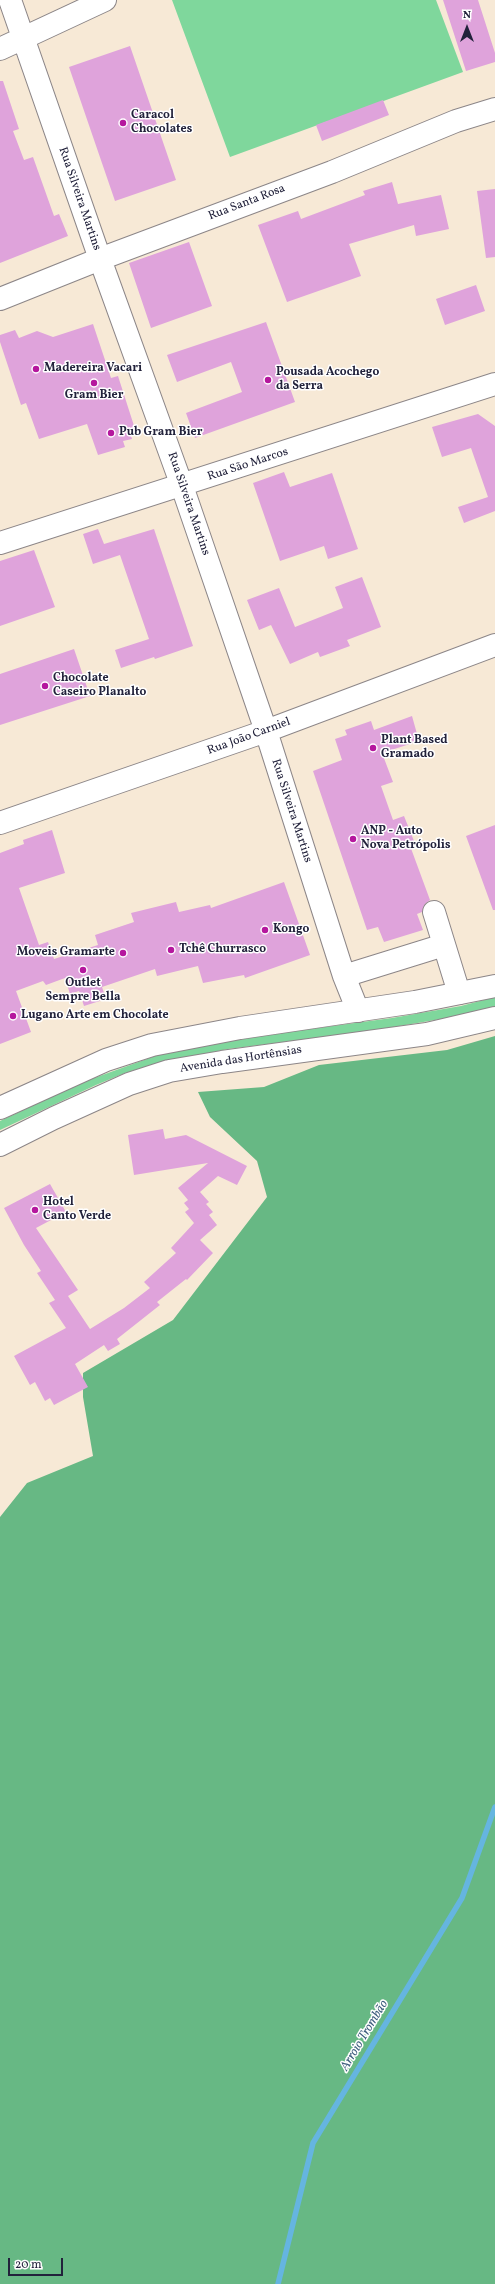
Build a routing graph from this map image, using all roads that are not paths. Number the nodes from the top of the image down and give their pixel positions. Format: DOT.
graph roads {
  1 [pos="10,0"];
  2 [pos="105,0"];
  3 [pos="24,38"];
  4 [pos="0,49"];
  5 [pos="495,109"];
  6 [pos="100,259"];
  7 [pos="0,299"];
  8 [pos="495,384"];
  9 [pos="182,486"];
  10 [pos="0,544"];
  11 [pos="495,645"];
  12 [pos="266,731"];
  13 [pos="0,823"];
  14 [pos="434,912"];
  15 [pos="444,945"];
  16 [pos="344,976"];
  17 [pos="495,986"];
  18 [pos="459,993"];
  19 [pos="358,1011"];
  20 [pos="495,1018"];
  21 [pos="0,1108"];
  22 [pos="0,1145"];
  1 -- 3 [label="street, Rua Silveira Martins"];
  2 -- 3 [label="street"];
  3 -- 4 [label="street"];
  3 -- 6 [label="street, Rua Silveira Martins"];
  5 -- 6 [label="street, Rua Santa Rosa"];
  6 -- 7 [label="street, Rua Santa Rosa"];
  6 -- 9 [label="street, Rua Silveira Martins"];
  8 -- 9 [label="street, Rua São Marcos"];
  9 -- 10 [label="street, Rua São Marcos"];
  9 -- 12 [label="street, Rua Silveira Martins"];
  11 -- 12 [label="street, Rua João Carniel"];
  12 -- 13 [label="street, Rua João Carniel"];
  12 -- 16 [label="street, Rua Silveira Martins"];
  14 -- 15 [label="street"];
  15 -- 16 [label="street"];
  15 -- 18 [label="street"];
  16 -- 19 [label="street, Rua Silveira Martins"];
  17 -- 18 [label="street"];
  18 -- 19 [label="street"];
  19 -- 21 [label="street"];
  20 -- 22 [label="street, Avenida das Hortênsias"];
}
